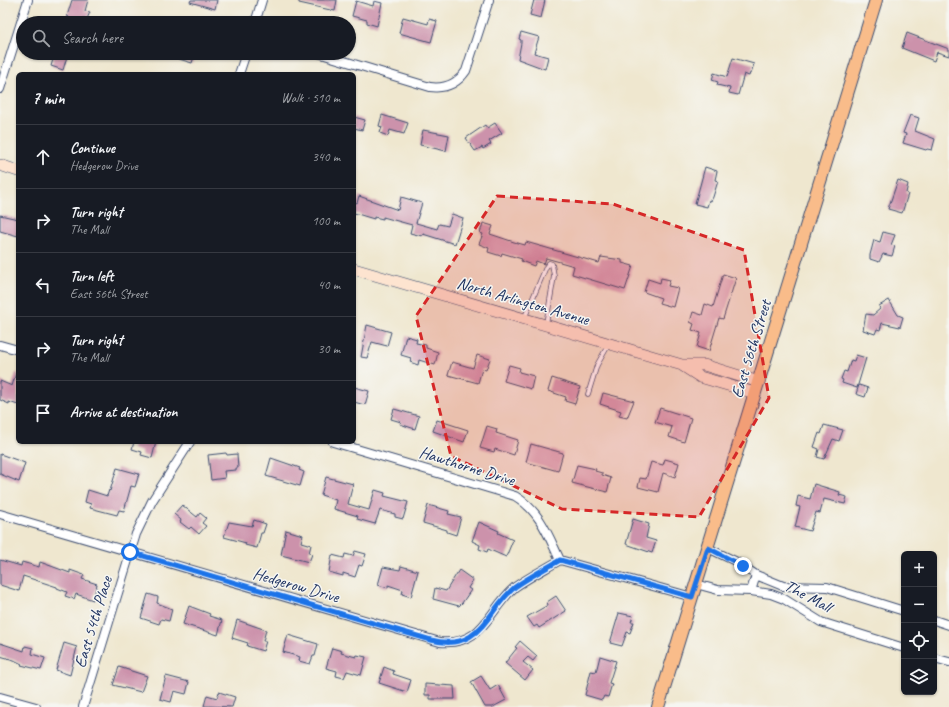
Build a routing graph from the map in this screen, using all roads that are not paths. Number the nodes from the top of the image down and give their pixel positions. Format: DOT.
graph roads {
  1 [pos="28,0"];
  2 [pos="262,0"];
  3 [pos="489,0"];
  4 [pos="876,0"];
  5 [pos="23,16"];
  6 [pos="257,16"];
  7 [pos="16,38"];
  8 [pos="244,60"];
  9 [pos="341,60"];
  10 [pos="240,72"];
  11 [pos="0,89"];
  12 [pos="0,165"];
  13 [pos="16,170"];
  14 [pos="356,270"];
  15 [pos="524,319"];
  16 [pos="545,325"];
  17 [pos="609,344"];
  18 [pos="0,345"];
  19 [pos="16,349"];
  20 [pos="757,387"];
  21 [pos="588,394"];
  22 [pos="189,444"];
  23 [pos="340,444"];
  24 [pos="0,514"];
  25 [pos="708,548"];
  26 [pos="130,552"];
  27 [pos="560,560"];
  28 [pos="756,575"];
  29 [pos="696,584"];
  30 [pos="778,585"];
  31 [pos="751,591"];
  32 [pos="775,596"];
  33 [pos="692,597"];
  34 [pos="901,610"];
  35 [pos="937,621"];
  36 [pos="949,625"];
  37 [pos="901,647"];
  38 [pos="937,659"];
  39 [pos="949,662"];
  40 [pos="0,697"];
  41 [pos="36,707"];
  42 [pos="83,707"];
  43 [pos="658,707"];
  1 -- 5 [label="street"];
  2 -- 6 [label="street"];
  3 -- 9 [label="street"];
  4 -- 20 [label="main road, East 56th Street"];
  7 -- 11 [label="street"];
  8 -- 10 [label="street"];
  12 -- 13 [label="main road"];
  14 -- 15 [label="main road, North Arlington Avenue"];
  15 -- 16 [label="main road, North Arlington Avenue"];
  15 -- 16 [label="lane"];
  16 -- 17 [label="main road, North Arlington Avenue"];
  17 -- 20 [label="main road, North Arlington Avenue"];
  17 -- 21 [label="lane"];
  18 -- 19 [label="street"];
  20 -- 25 [label="main road, East 56th Street"];
  22 -- 26 [label="street, East 54th Place"];
  23 -- 27 [label="street, Hawthorne Drive"];
  24 -- 26 [label="street, Hedgerow Drive"];
  25 -- 28 [label="street, The Mall"];
  25 -- 29 [label="main road, East 56th Street"];
  26 -- 27 [label="street, Hedgerow Drive"];
  26 -- 42 [label="street, East 54th Place"];
  27 -- 33 [label="street"];
  28 -- 30 [label="street, The Mall"];
  28 -- 31 [label="street"];
  29 -- 31 [label="street, The Mall"];
  29 -- 33 [label="main road, East 56th Street"];
  30 -- 32 [label="street"];
  30 -- 34 [label="street, The Mall"];
  31 -- 32 [label="street, The Mall"];
  32 -- 37 [label="street, The Mall"];
  33 -- 43 [label="main road, East 56th Street"];
  35 -- 36 [label="street"];
  38 -- 39 [label="street"];
  40 -- 41 [label="street"];
}
